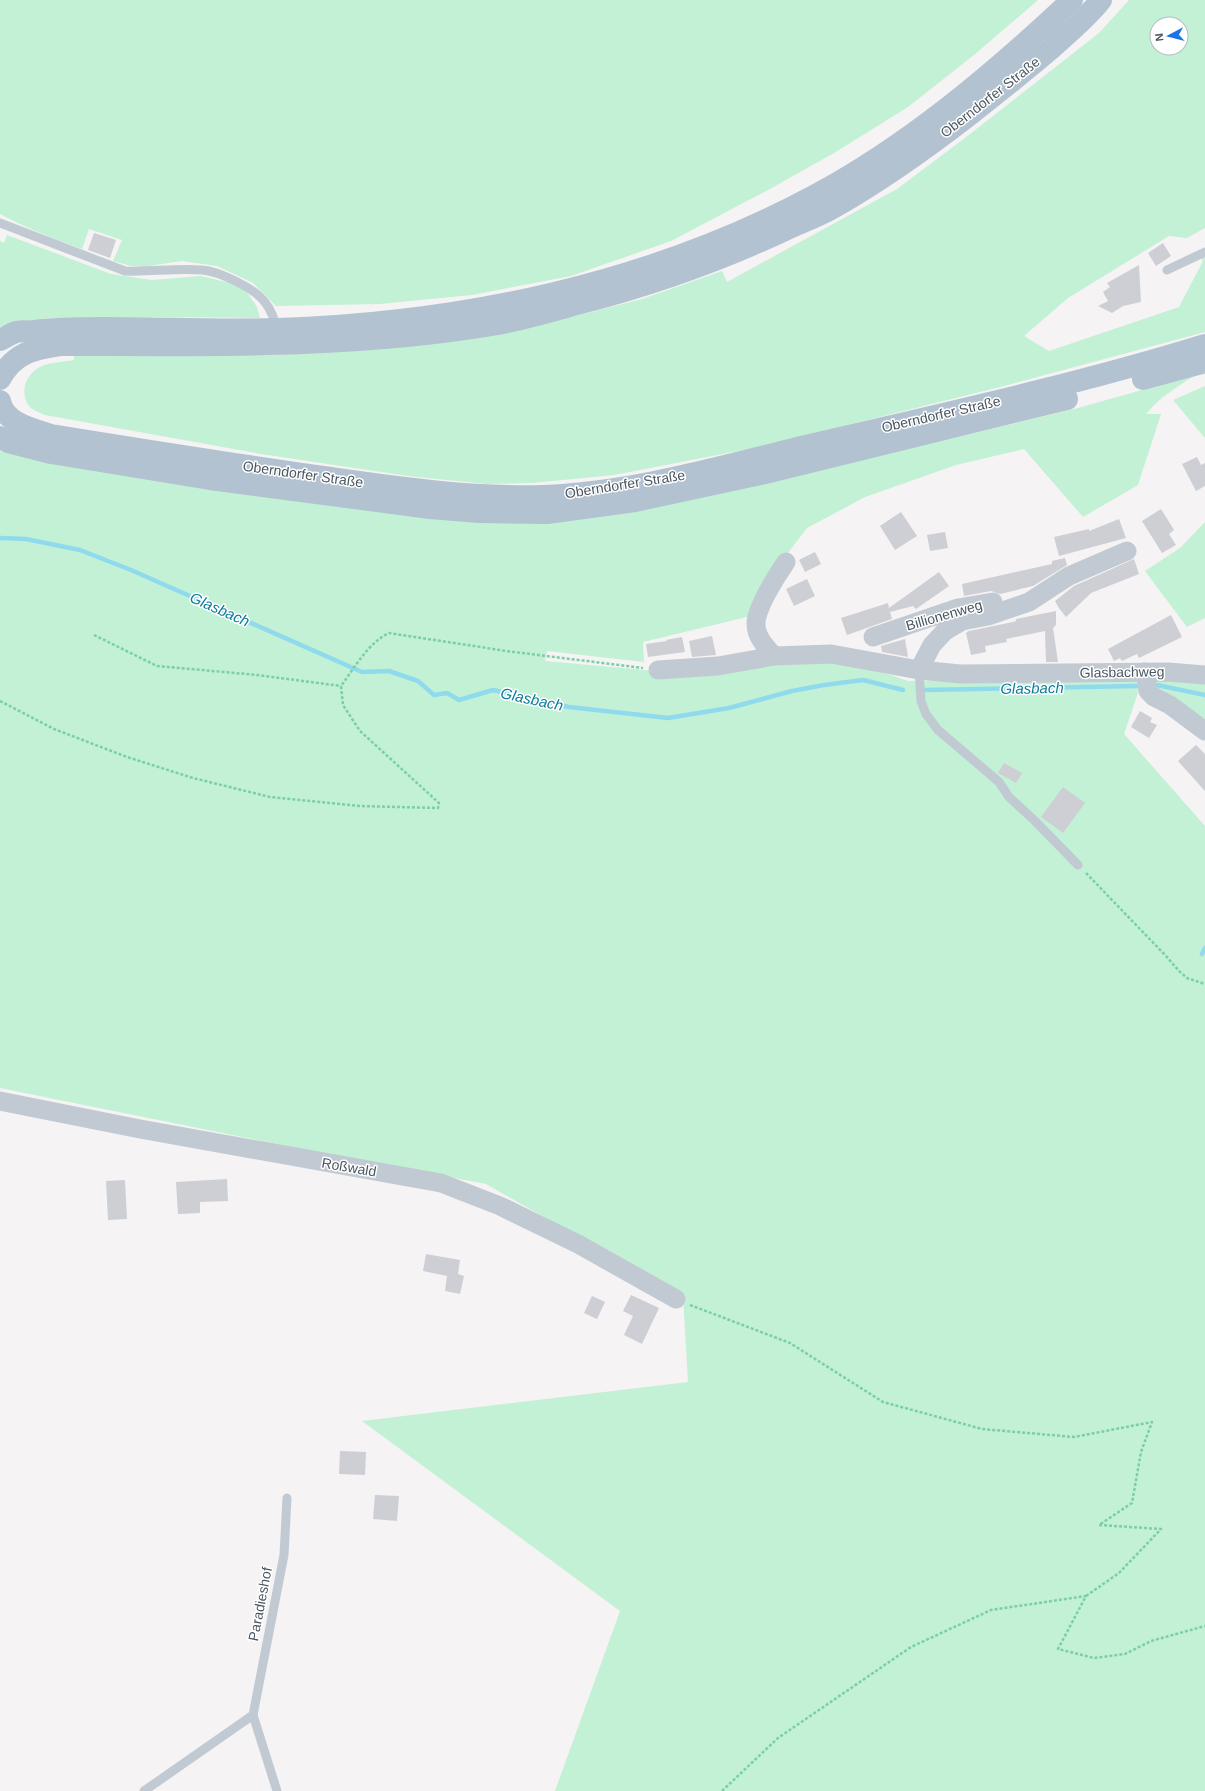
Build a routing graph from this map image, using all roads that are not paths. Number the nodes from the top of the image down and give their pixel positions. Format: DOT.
graph roads {
  1 [pos="1072,0"];
  2 [pos="1101,0"];
  3 [pos="0,223"];
  4 [pos="1205,252"];
  5 [pos="1167,270"];
  6 [pos="277,329"];
  7 [pos="0,340"];
  8 [pos="1205,346"];
  9 [pos="1205,362"];
  10 [pos="0,379"];
  11 [pos="0,401"];
  12 [pos="0,437"];
  13 [pos="1127,550"];
  14 [pos="786,562"];
  15 [pos="1012,608"];
  16 [pos="874,636"];
  17 [pos="774,656"];
  18 [pos="658,670"];
  19 [pos="919,670"];
  20 [pos="1145,672"];
  21 [pos="1205,675"];
  22 [pos="1205,731"];
  23 [pos="1078,865"];
  24 [pos="0,1101"];
  25 [pos="676,1299"];
  26 [pos="287,1498"];
  27 [pos="252,1715"];
  28 [pos="144,1791"];
  29 [pos="277,1791"];
  1 -- 6 [label="main road, Oberndorfer Straße"];
  2 -- 10 [label="main road, Oberndorfer Straße"];
  3 -- 6 [label="lane"];
  4 -- 5 [label="lane"];
  6 -- 7 [label="main road, Oberndorfer Straße"];
  8 -- 11 [label="main road, Oberndorfer Straße"];
  9 -- 12 [label="main road, Oberndorfer Straße"];
  13 -- 15 [label="street, Billionenweg"];
  14 -- 17 [label="street"];
  15 -- 16 [label="street, Billionenweg"];
  15 -- 19 [label="street, Billionenweg"];
  17 -- 18 [label="street, Glasbachweg"];
  17 -- 19 [label="street, Glasbachweg"];
  19 -- 20 [label="street, Glasbachweg"];
  19 -- 23 [label="lane"];
  20 -- 21 [label="street, Glasbachweg"];
  20 -- 22 [label="street"];
  24 -- 25 [label="street, Roßwald"];
  26 -- 27 [label="lane, Paradieshof"];
  27 -- 28 [label="lane"];
  27 -- 29 [label="lane, Paradieshof"];
}
